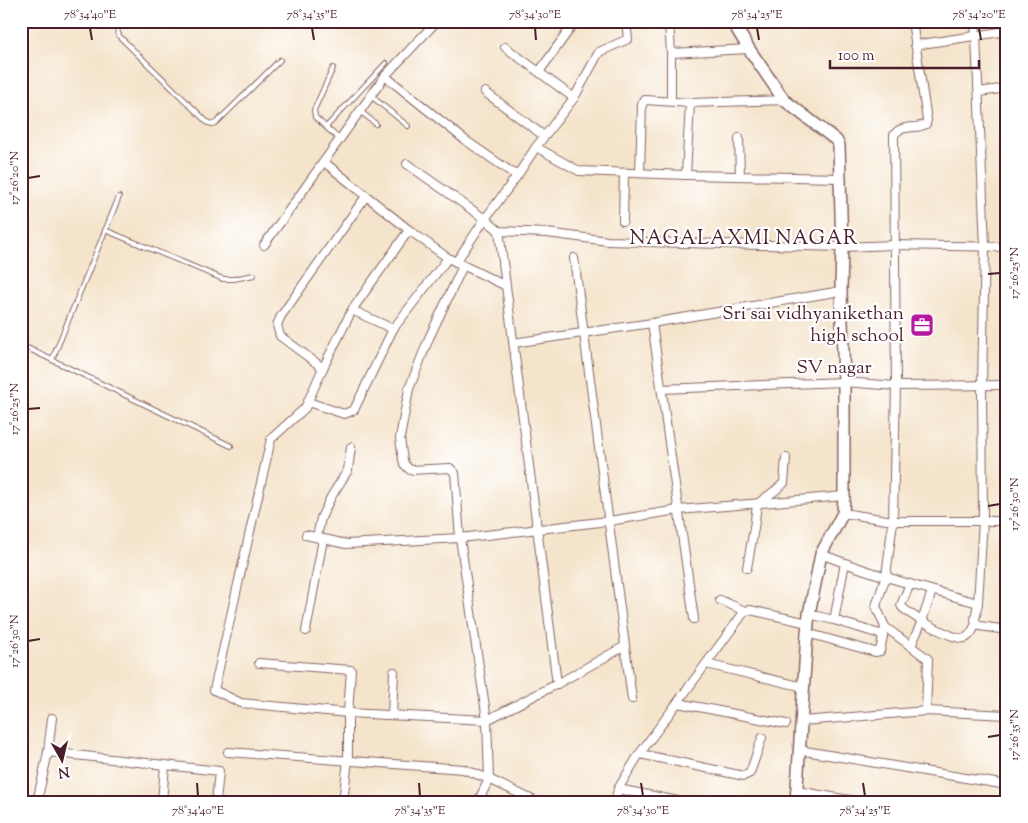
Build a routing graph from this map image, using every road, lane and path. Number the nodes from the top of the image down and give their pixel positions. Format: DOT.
graph roads {
  1 [pos="118,21"];
  2 [pos="437,21"];
  3 [pos="576,21"];
  4 [pos="626,21"];
  5 [pos="687,21"];
  6 [pos="732,21"];
  7 [pos="912,21"];
  8 [pos="974,21"];
  9 [pos="672,22"];
  10 [pos="1007,31"];
  11 [pos="976,36"];
  12 [pos="915,45"];
  13 [pos="505,47"];
  14 [pos="749,49"];
  15 [pos="671,53"];
  16 [pos="280,60"];
  17 [pos="386,63"];
  18 [pos="333,68"];
  19 [pos="539,72"];
  20 [pos="385,76"];
  21 [pos="1007,88"];
  22 [pos="485,92"];
  23 [pos="979,92"];
  24 [pos="371,96"];
  25 [pos="574,98"];
  26 [pos="784,100"];
  27 [pos="671,101"];
  28 [pos="690,103"];
  29 [pos="360,111"];
  30 [pos="376,124"];
  31 [pos="408,126"];
  32 [pos="326,127"];
  33 [pos="544,136"];
  34 [pos="739,138"];
  35 [pos="340,140"];
  36 [pos="536,147"];
  37 [pos="324,162"];
  38 [pos="406,164"];
  39 [pos="624,173"];
  40 [pos="640,173"];
  41 [pos="686,175"];
  42 [pos="517,176"];
  43 [pos="740,176"];
  44 [pos="841,178"];
  45 [pos="366,196"];
  46 [pos="119,197"];
  47 [pos="21,199"];
  48 [pos="485,219"];
  49 [pos="623,221"];
  50 [pos="105,230"];
  51 [pos="409,230"];
  52 [pos="499,231"];
  53 [pos="21,232"];
  54 [pos="264,245"];
  55 [pos="894,245"];
  56 [pos="985,246"];
  57 [pos="842,247"];
  58 [pos="1007,247"];
  59 [pos="448,258"];
  60 [pos="574,258"];
  61 [pos="460,264"];
  62 [pos="254,275"];
  63 [pos="506,286"];
  64 [pos="841,291"];
  65 [pos="352,310"];
  66 [pos="652,323"];
  67 [pos="393,329"];
  68 [pos="584,333"];
  69 [pos="513,343"];
  70 [pos="21,345"];
  71 [pos="52,360"];
  72 [pos="323,368"];
  73 [pos="844,382"];
  74 [pos="982,384"];
  75 [pos="1007,385"];
  76 [pos="896,386"];
  77 [pos="661,389"];
  78 [pos="308,402"];
  79 [pos="231,446"];
  80 [pos="351,447"];
  81 [pos="786,458"];
  82 [pos="844,496"];
  83 [pos="757,504"];
  84 [pos="678,510"];
  85 [pos="843,513"];
  86 [pos="982,520"];
  87 [pos="609,521"];
  88 [pos="892,521"];
  89 [pos="1007,521"];
  90 [pos="537,529"];
  91 [pos="306,535"];
  92 [pos="320,538"];
  93 [pos="460,538"];
  94 [pos="821,554"];
  95 [pos="845,564"];
  96 [pos="747,568"];
  97 [pos="886,576"];
  98 [pos="910,584"];
  99 [pos="932,591"];
  100 [pos="720,600"];
  101 [pos="978,603"];
  102 [pos="745,611"];
  103 [pos="694,619"];
  104 [pos="834,620"];
  105 [pos="922,621"];
  106 [pos="808,623"];
  107 [pos="976,623"];
  108 [pos="1007,630"];
  109 [pos="306,631"];
  110 [pos="884,631"];
  111 [pos="625,646"];
  112 [pos="911,646"];
  113 [pos="259,662"];
  114 [pos="706,664"];
  115 [pos="394,672"];
  116 [pos="557,684"];
  117 [pos="804,686"];
  118 [pos="632,699"];
  119 [pos="678,702"];
  120 [pos="926,711"];
  121 [pos="348,713"];
  122 [pos="392,714"];
  123 [pos="1007,715"];
  124 [pos="52,718"];
  125 [pos="487,720"];
  126 [pos="802,721"];
  127 [pos="786,724"];
  128 [pos="762,738"];
  129 [pos="799,750"];
  130 [pos="48,752"];
  131 [pos="228,752"];
  132 [pos="640,754"];
  133 [pos="348,760"];
  134 [pos="165,765"];
  135 [pos="489,779"];
  136 [pos="1007,785"];
  137 [pos="618,789"];
  138 [pos="796,797"];
  139 [pos="38,802"];
  140 [pos="162,802"];
  141 [pos="216,802"];
  142 [pos="343,802"];
  143 [pos="478,802"];
  144 [pos="537,802"];
  145 [pos="615,802"];
  146 [pos="683,802"];
  147 [pos="861,802"];
  1 -- 16 [label="lane"];
  2 -- 20 [label="street"];
  3 -- 19 [label="street"];
  4 -- 25 [label="street"];
  5 -- 9 [label="street"];
  6 -- 14 [label="street"];
  7 -- 12 [label="street"];
  8 -- 11 [label="street"];
  9 -- 15 [label="street"];
  10 -- 11 [label="street"];
  11 -- 12 [label="street"];
  11 -- 23 [label="street"];
  12 -- 55 [label="street"];
  13 -- 19 [label="street"];
  14 -- 15 [label="street"];
  14 -- 26 [label="street"];
  15 -- 27 [label="street"];
  17 -- 32 [label="lane"];
  18 -- 32 [label="lane"];
  19 -- 25 [label="street"];
  20 -- 24 [label="street"];
  20 -- 42 [label="street"];
  21 -- 23 [label="street"];
  22 -- 33 [label="street"];
  23 -- 56 [label="street"];
  24 -- 29 [label="street"];
  24 -- 31 [label="lane"];
  25 -- 33 [label="street"];
  26 -- 28 [label="street"];
  26 -- 44 [label="street"];
  27 -- 28 [label="street"];
  27 -- 40 [label="street"];
  28 -- 41 [label="street"];
  29 -- 30 [label="lane"];
  29 -- 35 [label="street"];
  32 -- 35 [label="lane"];
  33 -- 36 [label="street"];
  34 -- 43 [label="street"];
  35 -- 37 [label="street"];
  36 -- 39 [label="street"];
  36 -- 42 [label="street"];
  37 -- 45 [label="street"];
  37 -- 54 [label="street"];
  38 -- 48 [label="street"];
  39 -- 40 [label="street"];
  39 -- 49 [label="street"];
  40 -- 41 [label="street"];
  41 -- 43 [label="street"];
  42 -- 48 [label="street"];
  43 -- 44 [label="street"];
  44 -- 57 [label="street"];
  45 -- 51 [label="street"];
  45 -- 72 [label="street"];
  46 -- 50 [label="lane"];
  47 -- 53 [label="lane"];
  48 -- 52 [label="street"];
  48 -- 61 [label="street"];
  50 -- 62 [label="lane"];
  50 -- 71 [label="lane"];
  51 -- 59 [label="street"];
  51 -- 65 [label="street"];
  52 -- 57 [label="street"];
  52 -- 63 [label="street"];
  55 -- 56 [label="street"];
  55 -- 57 [label="street"];
  55 -- 76 [label="street"];
  56 -- 58 [label="street"];
  56 -- 74 [label="street"];
  57 -- 64 [label="street"];
  59 -- 61 [label="street"];
  59 -- 67 [label="street"];
  60 -- 68 [label="street"];
  61 -- 63 [label="street"];
  61 -- 93 [label="street"];
  63 -- 69 [label="street"];
  64 -- 66 [label="street"];
  64 -- 73 [label="street"];
  65 -- 67 [label="street"];
  65 -- 72 [label="street"];
  66 -- 68 [label="street"];
  66 -- 77 [label="street"];
  67 -- 78 [label="street"];
  68 -- 69 [label="street"];
  68 -- 87 [label="street"];
  69 -- 90 [label="street"];
  70 -- 71 [label="lane"];
  71 -- 79 [label="lane"];
  72 -- 78 [label="street"];
  73 -- 76 [label="street, SV nagar"];
  73 -- 77 [label="street, SV nagar"];
  73 -- 82 [label="street"];
  74 -- 75 [label="street, SV nagar"];
  74 -- 76 [label="street, SV nagar"];
  74 -- 86 [label="street"];
  76 -- 88 [label="street"];
  77 -- 84 [label="street"];
  78 -- 121 [label="street"];
  80 -- 92 [label="street"];
  81 -- 83 [label="street"];
  82 -- 83 [label="street"];
  82 -- 85 [label="street"];
  83 -- 84 [label="street"];
  83 -- 96 [label="street"];
  84 -- 87 [label="street"];
  84 -- 103 [label="street"];
  85 -- 88 [label="street"];
  85 -- 94 [label="street"];
  86 -- 88 [label="street"];
  86 -- 89 [label="street"];
  86 -- 101 [label="street"];
  87 -- 90 [label="street"];
  87 -- 111 [label="street"];
  88 -- 97 [label="street"];
  90 -- 93 [label="street"];
  90 -- 116 [label="street"];
  91 -- 92 [label="street"];
  92 -- 93 [label="street"];
  92 -- 109 [label="street"];
  93 -- 125 [label="street"];
  94 -- 95 [label="street"];
  94 -- 106 [label="street"];
  95 -- 97 [label="street"];
  95 -- 104 [label="street"];
  97 -- 98 [label="street"];
  97 -- 110 [label="street"];
  98 -- 99 [label="street"];
  98 -- 105 [label="street"];
  99 -- 101 [label="street"];
  99 -- 105 [label="street"];
  100 -- 102 [label="street"];
  101 -- 107 [label="street"];
  102 -- 106 [label="street"];
  102 -- 114 [label="street"];
  104 -- 106 [label="street"];
  104 -- 110 [label="street"];
  105 -- 107 [label="street"];
  105 -- 112 [label="street"];
  106 -- 110 [label="street"];
  106 -- 117 [label="street"];
  107 -- 108 [label="street"];
  110 -- 112 [label="street"];
  111 -- 116 [label="street"];
  111 -- 118 [label="street"];
  112 -- 120 [label="street"];
  113 -- 121 [label="street"];
  114 -- 117 [label="street"];
  114 -- 119 [label="street"];
  115 -- 122 [label="street"];
  116 -- 125 [label="street"];
  117 -- 126 [label="street"];
  119 -- 127 [label="street"];
  119 -- 132 [label="street"];
  120 -- 123 [label="street"];
  120 -- 126 [label="street"];
  121 -- 122 [label="street"];
  121 -- 133 [label="street"];
  122 -- 125 [label="street"];
  124 -- 130 [label="street"];
  125 -- 135 [label="street"];
  126 -- 129 [label="street"];
  128 -- 132 [label="street"];
  129 -- 136 [label="street"];
  129 -- 138 [label="street"];
  130 -- 134 [label="street"];
  130 -- 139 [label="street"];
  131 -- 133 [label="street"];
  132 -- 137 [label="street"];
  133 -- 135 [label="street"];
  133 -- 142 [label="street"];
  134 -- 140 [label="street"];
  134 -- 141 [label="street"];
  135 -- 143 [label="street"];
  135 -- 144 [label="street"];
  137 -- 145 [label="street"];
  137 -- 146 [label="street"];
  138 -- 147 [label="street"];
}
